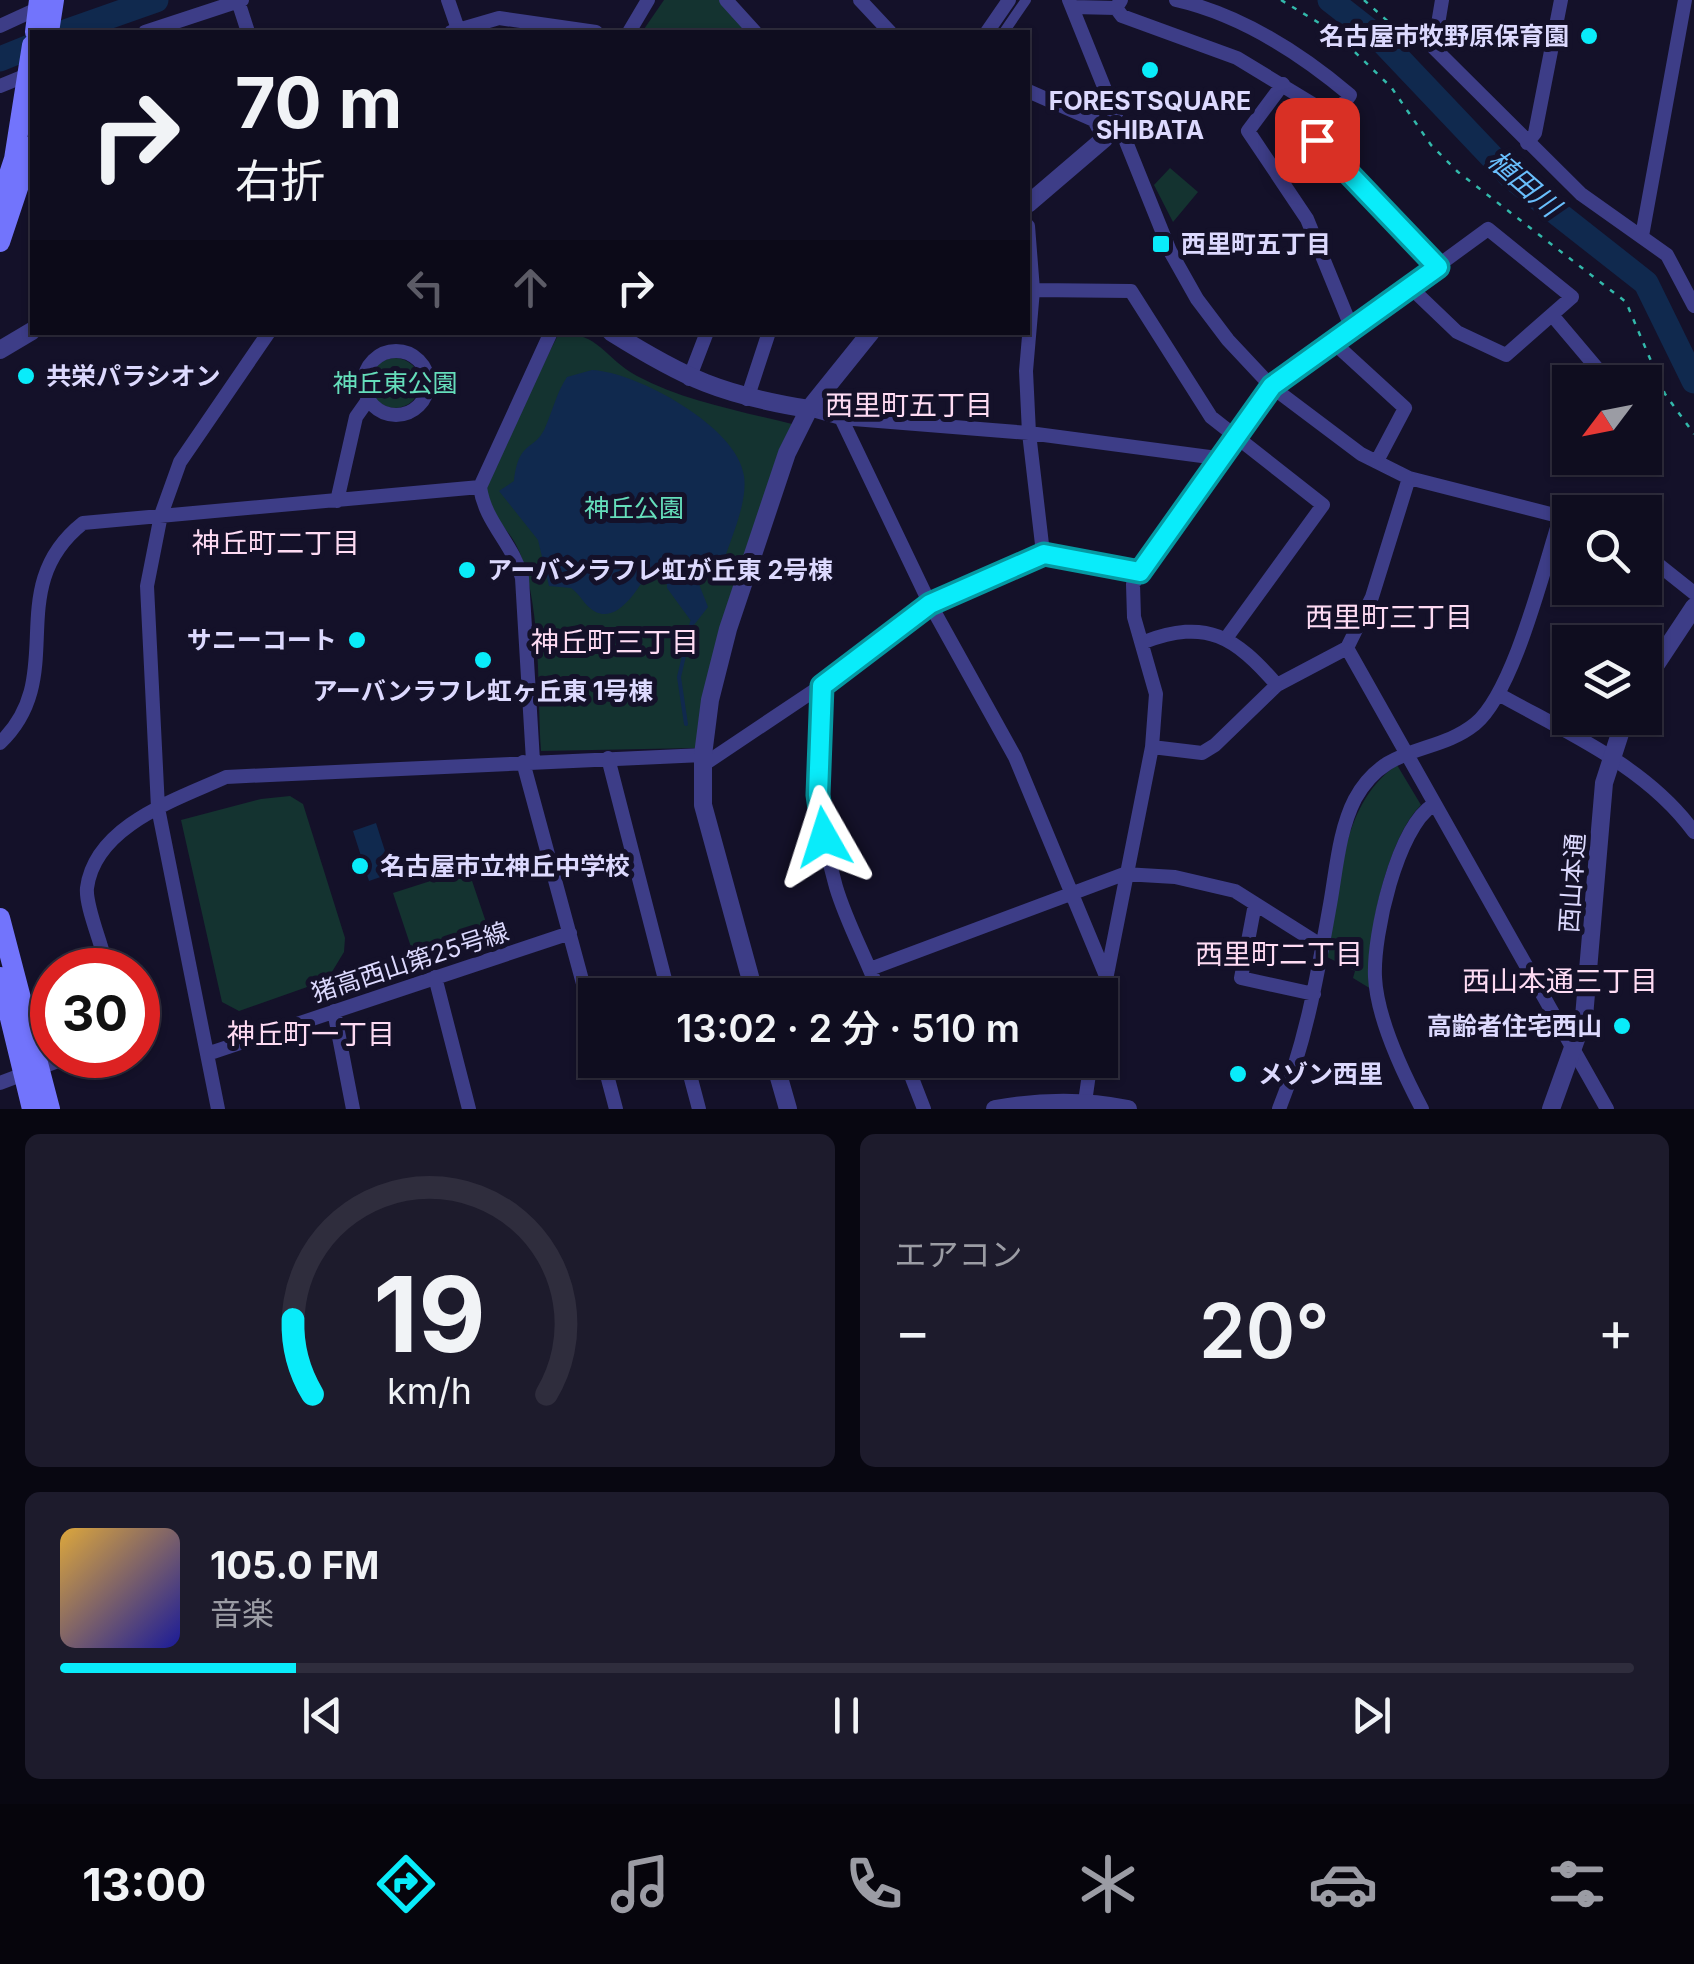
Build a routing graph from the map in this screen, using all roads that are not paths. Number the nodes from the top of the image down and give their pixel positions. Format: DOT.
graph roads {
  1 [pos="448,0"];
  2 [pos="648,0"];
  3 [pos="726,0"];
  4 [pos="860,0"];
  5 [pos="1008,0"];
  6 [pos="1026,0"];
  7 [pos="1176,0"];
  8 [pos="1442,0"];
  9 [pos="1561,0"];
  10 [pos="1685,0"];
  11 [pos="240,1"];
  12 [pos="44,3"];
  13 [pos="1071,4"];
  14 [pos="1119,4"];
  15 [pos="0,26"];
  16 [pos="35,30"];
  17 [pos="49,30"];
  18 [pos="150,30"];
  19 [pos="247,30"];
  20 [pos="456,30"];
  21 [pos="462,30"];
  22 [pos="582,30"];
  23 [pos="629,30"];
  24 [pos="754,30"];
  25 [pos="888,30"];
  26 [pos="988,30"];
  27 [pos="1005,30"];
  28 [pos="30,60"];
  29 [pos="28,75"];
  30 [pos="1284,84"];
  31 [pos="0,86"];
  32 [pos="1030,92"];
  33 [pos="1334,117"];
  34 [pos="1115,120"];
  35 [pos="1104,139"];
  36 [pos="1527,143"];
  37 [pos="30,163"];
  38 [pos="0,201"];
  39 [pos="1030,202"];
  40 [pos="1642,236"];
  41 [pos="0,242"];
  42 [pos="1030,252"];
  43 [pos="1438,267"];
  44 [pos="1412,288"];
  45 [pos="1033,290"];
  46 [pos="1694,306"];
  47 [pos="1552,315"];
  48 [pos="1030,325"];
  49 [pos="1352,329"];
  50 [pos="30,332"];
  51 [pos="267,335"];
  52 [pos="550,335"];
  53 [pos="616,335"];
  54 [pos="706,335"];
  55 [pos="768,335"];
  56 [pos="869,335"];
  57 [pos="1029,335"];
  58 [pos="1333,342"];
  59 [pos="0,350"];
  60 [pos="1594,365"];
  61 [pos="689,379"];
  62 [pos="1272,386"];
  63 [pos="747,399"];
  64 [pos="368,400"];
  65 [pos="809,410"];
  66 [pos="842,418"];
  67 [pos="1029,432"];
  68 [pos="1237,436"];
  69 [pos="1218,458"];
  70 [pos="1377,461"];
  71 [pos="1409,478"];
  72 [pos="480,487"];
  73 [pos="337,501"];
  74 [pos="161,514"];
  75 [pos="1552,514"];
  76 [pos="1044,554"];
  77 [pos="1552,555"];
  78 [pos="1662,568"];
  79 [pos="1140,572"];
  80 [pos="1694,593"];
  81 [pos="930,604"];
  82 [pos="1694,607"];
  83 [pos="1227,637"];
  84 [pos="1144,642"];
  85 [pos="1347,648"];
  86 [pos="1662,655"];
  87 [pos="1277,685"];
  88 [pos="822,686"];
  89 [pos="1500,695"];
  90 [pos="1618,735"];
  91 [pos="0,743"];
  92 [pos="1152,746"];
  93 [pos="1404,752"];
  94 [pos="1610,756"];
  95 [pos="608,758"];
  96 [pos="703,760"];
  97 [pos="528,761"];
  98 [pos="1433,806"];
  99 [pos="158,808"];
  100 [pos="1694,832"];
  101 [pos="1124,874"];
  102 [pos="1068,895"];
  103 [pos="1255,904"];
  104 [pos="0,918"];
  105 [pos="570,933"];
  106 [pos="1322,946"];
  107 [pos="102,948"];
  108 [pos="870,969"];
  109 [pos="1106,976"];
  110 [pos="0,977"];
  111 [pos="435,977"];
  112 [pos="582,978"];
  113 [pos="665,978"];
  114 [pos="750,978"];
  115 [pos="873,978"];
  116 [pos="1314,994"];
  117 [pos="334,1011"];
  118 [pos="1573,1049"];
  119 [pos="207,1054"];
  120 [pos="30,1055"];
  121 [pos="30,1062"];
  122 [pos="30,1074"];
  123 [pos="34,1078"];
  124 [pos="36,1078"];
  125 [pos="608,1078"];
  126 [pos="690,1078"];
  127 [pos="779,1078"];
  128 [pos="912,1078"];
  129 [pos="1088,1078"];
  130 [pos="0,1083"];
  131 [pos="1084,1106"];
  132 [pos="32,1109"];
  133 [pos="50,1109"];
  134 [pos="218,1109"];
  135 [pos="353,1109"];
  136 [pos="468,1109"];
  137 [pos="616,1109"];
  138 [pos="698,1109"];
  139 [pos="788,1109"];
  140 [pos="924,1109"];
  141 [pos="995,1109"];
  142 [pos="1128,1109"];
  143 [pos="1279,1109"];
  144 [pos="1422,1109"];
  145 [pos="1551,1109"];
  146 [pos="1607,1109"];
  1 -- 20 [label="street"];
  2 -- 23 [label="street"];
  3 -- 24 [label="street"];
  4 -- 25 [label="street"];
  5 -- 26 [label="street"];
  6 -- 27 [label="street"];
  7 -- 33 [label="street"];
  8 -- 36 [label="street"];
  9 -- 36 [label="street"];
  10 -- 40 [label="street"];
  11 -- 18 [label="street"];
  11 -- 19 [label="street"];
  12 -- 15 [label="street"];
  12 -- 16 [label="main road"];
  12 -- 17 [label="main road"];
  13 -- 14 [label="street"];
  13 -- 34 [label="street"];
  14 -- 30 [label="street"];
  21 -- 22 [label="street"];
  28 -- 29 [label="main road"];
  29 -- 31 [label="street"];
  29 -- 38 [label="main road"];
  30 -- 33 [label="street"];
  30 -- 49 [label="street"];
  32 -- 35 [label="street"];
  33 -- 43 [label="street"];
  34 -- 35 [label="street"];
  34 -- 62 [label="street"];
  35 -- 39 [label="street"];
  36 -- 40 [label="street"];
  37 -- 41 [label="main road"];
  40 -- 46 [label="street"];
  42 -- 45 [label="street"];
  43 -- 44 [label="street"];
  43 -- 47 [label="street"];
  44 -- 47 [label="street"];
  44 -- 49 [label="street"];
  45 -- 48 [label="street"];
  45 -- 68 [label="street"];
  47 -- 60 [label="street"];
  49 -- 58 [label="street"];
  50 -- 59 [label="street"];
  51 -- 74 [label="street"];
  52 -- 72 [label="street"];
  53 -- 61 [label="street"];
  54 -- 61 [label="street"];
  55 -- 63 [label="street"];
  56 -- 65 [label="street"];
  57 -- 67 [label="street"];
  58 -- 62 [label="street"];
  58 -- 70 [label="street"];
  61 -- 63 [label="street"];
  62 -- 68 [label="street"];
  62 -- 70 [label="street"];
  63 -- 65 [label="street"];
  64 -- 64 [label="street"];
  64 -- 73 [label="street"];
  65 -- 66 [label="street"];
  65 -- 96 [label="street"];
  66 -- 67 [label="street"];
  66 -- 81 [label="street"];
  67 -- 69 [label="street"];
  67 -- 76 [label="street"];
  68 -- 69 [label="street"];
  68 -- 83 [label="street"];
  69 -- 79 [label="street"];
  70 -- 71 [label="street"];
  71 -- 75 [label="street"];
  71 -- 85 [label="street"];
  72 -- 73 [label="street"];
  72 -- 97 [label="street"];
  73 -- 74 [label="street"];
  74 -- 91 [label="street"];
  74 -- 99 [label="street"];
  76 -- 79 [label="street"];
  76 -- 81 [label="street"];
  77 -- 89 [label="street"];
  78 -- 80 [label="street"];
  79 -- 84 [label="street"];
  81 -- 88 [label="street"];
  81 -- 102 [label="street"];
  82 -- 86 [label="street"];
  83 -- 84 [label="street"];
  83 -- 87 [label="street"];
  84 -- 92 [label="street"];
  85 -- 87 [label="street"];
  85 -- 93 [label="street"];
  87 -- 92 [label="street"];
  88 -- 96 [label="street"];
  88 -- 108 [label="street"];
  89 -- 93 [label="street"];
  89 -- 94 [label="street"];
  90 -- 94 [label="street, 西山本通"];
  92 -- 101 [label="street"];
  93 -- 98 [label="street"];
  93 -- 106 [label="street"];
  94 -- 100 [label="street"];
  94 -- 118 [label="street, 西山本通"];
  95 -- 96 [label="street"];
  95 -- 97 [label="street"];
  95 -- 113 [label="street"];
  96 -- 114 [label="street"];
  97 -- 99 [label="street"];
  97 -- 105 [label="street"];
  98 -- 118 [label="street"];
  98 -- 144 [label="street"];
  99 -- 107 [label="street"];
  99 -- 119 [label="street"];
  101 -- 102 [label="street"];
  101 -- 103 [label="street"];
  101 -- 109 [label="street"];
  102 -- 108 [label="street"];
  102 -- 109 [label="street"];
  103 -- 106 [label="street"];
  103 -- 116 [label="street"];
  104 -- 120 [label="main road"];
  105 -- 111 [label="street, 猪高西山第25号線"];
  105 -- 112 [label="street"];
  106 -- 116 [label="street"];
  108 -- 115 [label="street"];
  110 -- 121 [label="main road"];
  111 -- 117 [label="street, 猪高西山第25号線"];
  111 -- 136 [label="street"];
  116 -- 143 [label="street"];
  117 -- 119 [label="street, 猪高西山第25号線"];
  117 -- 135 [label="street"];
  118 -- 145 [label="street, 西山本通"];
  118 -- 146 [label="street"];
  119 -- 134 [label="street"];
  122 -- 130 [label="street"];
  123 -- 132 [label="main road"];
  124 -- 133 [label="main road"];
  125 -- 137 [label="street"];
  126 -- 138 [label="street"];
  127 -- 139 [label="street"];
  128 -- 140 [label="street"];
  129 -- 131 [label="street"];
  131 -- 141 [label="street"];
  131 -- 142 [label="street"];
}
